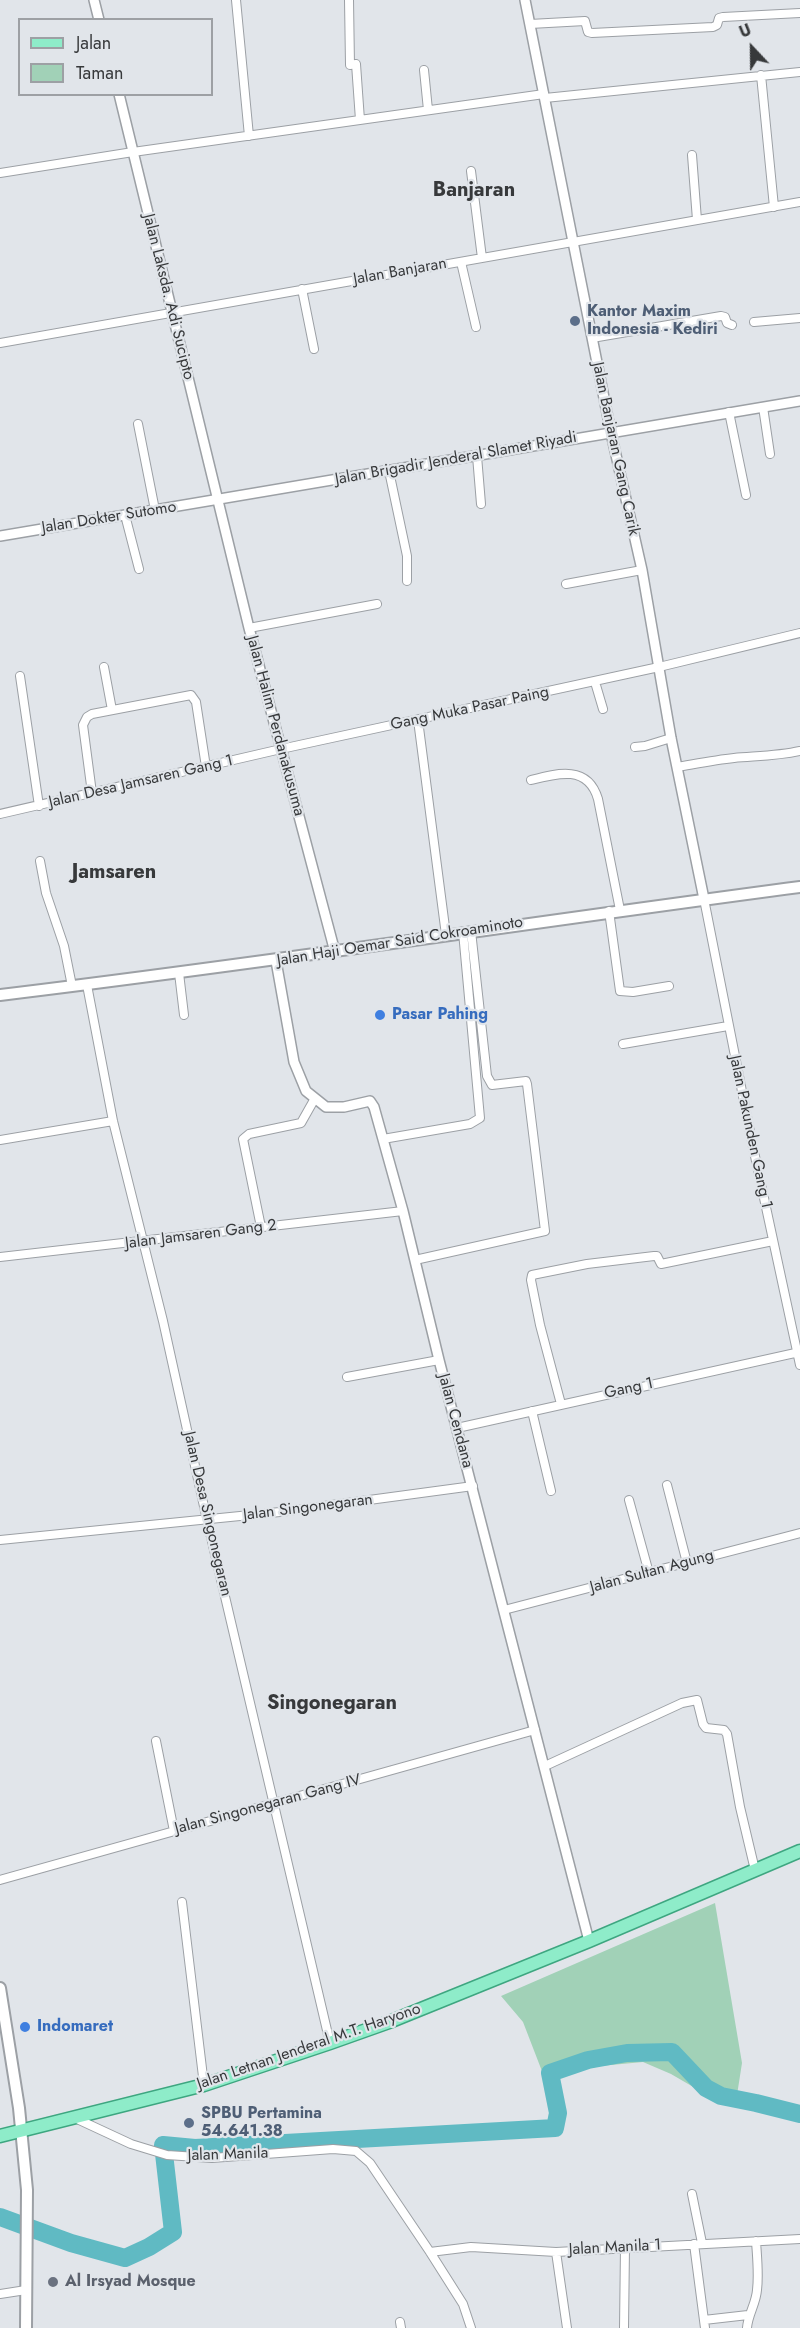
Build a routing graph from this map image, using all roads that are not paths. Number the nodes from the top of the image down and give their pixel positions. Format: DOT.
graph roads {
  1 [pos="94,0"];
  2 [pos="236,0"];
  3 [pos="349,0"];
  4 [pos="525,0"];
  5 [pos="800,13"];
  6 [pos="98,18"];
  7 [pos="530,24"];
  8 [pos="424,70"];
  9 [pos="800,72"];
  10 [pos="761,75"];
  11 [pos="119,96"];
  12 [pos="545,96"];
  13 [pos="428,110"];
  14 [pos="360,120"];
  15 [pos="249,136"];
  16 [pos="133,152"];
  17 [pos="693,154"];
  18 [pos="471,171"];
  19 [pos="0,173"];
  20 [pos="800,202"];
  21 [pos="774,207"];
  22 [pos="697,220"];
  23 [pos="573,242"];
  24 [pos="482,258"];
  25 [pos="461,262"];
  26 [pos="302,289"];
  27 [pos="171,313"];
  28 [pos="800,318"];
  29 [pos="754,322"];
  30 [pos="732,325"];
  31 [pos="476,327"];
  32 [pos="592,338"];
  33 [pos="0,343"];
  34 [pos="314,349"];
  35 [pos="800,401"];
  36 [pos="763,407"];
  37 [pos="729,412"];
  38 [pos="138,424"];
  39 [pos="610,433"];
  40 [pos="770,454"];
  41 [pos="477,456"];
  42 [pos="389,471"];
  43 [pos="746,495"];
  44 [pos="218,500"];
  45 [pos="481,504"];
  46 [pos="154,510"];
  47 [pos="125,515"];
  48 [pos="0,536"];
  49 [pos="139,569"];
  50 [pos="642,570"];
  51 [pos="407,581"];
  52 [pos="566,584"];
  53 [pos="377,604"];
  54 [pos="249,628"];
  55 [pos="800,633"];
  56 [pos="659,667"];
  57 [pos="104,668"];
  58 [pos="20,676"];
  59 [pos="595,682"];
  60 [pos="603,709"];
  61 [pos="112,710"];
  62 [pos="418,720"];
  63 [pos="671,738"];
  64 [pos="635,747"];
  65 [pos="281,749"];
  66 [pos="800,751"];
  67 [pos="206,767"];
  68 [pos="677,768"];
  69 [pos="531,780"];
  70 [pos="93,793"];
  71 [pos="39,806"];
  72 [pos="0,814"];
  73 [pos="40,861"];
  74 [pos="800,887"];
  75 [pos="704,899"];
  76 [pos="615,911"];
  77 [pos="467,931"];
  78 [pos="446,935"];
  79 [pos="335,952"];
  80 [pos="276,961"];
  81 [pos="179,973"];
  82 [pos="87,985"];
  83 [pos="72,986"];
  84 [pos="669,986"];
  85 [pos="0,995"];
  86 [pos="184,1015"];
  87 [pos="728,1026"];
  88 [pos="623,1044"];
  89 [pos="314,1100"];
  90 [pos="113,1121"];
  91 [pos="383,1139"];
  92 [pos="0,1140"];
  93 [pos="403,1211"];
  94 [pos="261,1227"];
  95 [pos="773,1241"];
  96 [pos="143,1242"];
  97 [pos="0,1257"];
  98 [pos="415,1260"];
  99 [pos="799,1353"];
  100 [pos="439,1360"];
  101 [pos="800,1365"];
  102 [pos="347,1377"];
  103 [pos="561,1404"];
  104 [pos="532,1411"];
  105 [pos="457,1428"];
  106 [pos="666,1485"];
  107 [pos="473,1486"];
  108 [pos="551,1491"];
  109 [pos="629,1500"];
  110 [pos="207,1520"];
  111 [pos="800,1533"];
  112 [pos="0,1540"];
  113 [pos="687,1563"];
  114 [pos="649,1573"];
  115 [pos="504,1610"];
  116 [pos="536,1730"];
  117 [pos="156,1740"];
  118 [pos="545,1766"];
  119 [pos="274,1804"];
  120 [pos="174,1831"];
  121 [pos="800,1851"];
  122 [pos="755,1870"];
  123 [pos="0,1880"];
  124 [pos="182,1902"];
  125 [pos="590,1941"];
  126 [pos="0,1988"];
  127 [pos="1,2007"];
  128 [pos="330,2043"];
  129 [pos="204,2085"];
  130 [pos="75,2118"];
  131 [pos="21,2132"];
  132 [pos="0,2136"];
  133 [pos="692,2194"];
  134 [pos="800,2239"];
  135 [pos="756,2241"];
  136 [pos="698,2244"];
  137 [pos="625,2247"];
  138 [pos="430,2252"];
  139 [pos="556,2252"];
  140 [pos="26,2290"];
  141 [pos="0,2294"];
  142 [pos="748,2315"];
  143 [pos="704,2324"];
  144 [pos="26,2328"];
  145 [pos="471,2328"];
  146 [pos="567,2328"];
  147 [pos="624,2328"];
  148 [pos="747,2328"];
  1 -- 6 [label="street"];
  2 -- 15 [label="street"];
  3 -- 14 [label="street"];
  4 -- 7 [label="street, Jalan Banjaran Gang Carik"];
  5 -- 7 [label="street"];
  7 -- 12 [label="street, Jalan Banjaran Gang Carik"];
  8 -- 13 [label="street"];
  9 -- 10 [label="street"];
  10 -- 12 [label="street"];
  10 -- 21 [label="street"];
  11 -- 16 [label="street, Jalan Laksda. Adi Sucipto"];
  12 -- 13 [label="street"];
  12 -- 23 [label="street, Jalan Banjaran Gang Carik"];
  13 -- 14 [label="street"];
  14 -- 15 [label="street"];
  15 -- 16 [label="street"];
  16 -- 19 [label="street"];
  16 -- 27 [label="street, Jalan Laksda. Adi Sucipto"];
  17 -- 22 [label="street"];
  18 -- 24 [label="street"];
  20 -- 21 [label="street, Jalan Banjaran"];
  21 -- 22 [label="street, Jalan Banjaran"];
  22 -- 23 [label="street, Jalan Banjaran"];
  23 -- 24 [label="street, Jalan Banjaran"];
  23 -- 32 [label="street, Jalan Banjaran Gang Carik"];
  24 -- 25 [label="street, Jalan Banjaran"];
  25 -- 26 [label="street, Jalan Banjaran"];
  25 -- 31 [label="street"];
  26 -- 27 [label="street, Jalan Banjaran"];
  26 -- 34 [label="street"];
  27 -- 33 [label="street, Jalan Banjaran"];
  27 -- 44 [label="street, Jalan Laksda. Adi Sucipto"];
  28 -- 29 [label="street"];
  30 -- 32 [label="street"];
  32 -- 39 [label="street, Jalan Banjaran Gang Carik"];
  35 -- 36 [label="street, Jalan Brigadir Jenderal Slamet Riyadi"];
  36 -- 37 [label="street, Jalan Brigadir Jenderal Slamet Riyadi"];
  36 -- 40 [label="street"];
  37 -- 39 [label="street, Jalan Brigadir Jenderal Slamet Riyadi"];
  37 -- 43 [label="street"];
  38 -- 46 [label="street"];
  39 -- 41 [label="street, Jalan Brigadir Jenderal Slamet Riyadi"];
  39 -- 50 [label="street, Jalan Banjaran Gang Carik"];
  41 -- 42 [label="street, Jalan Brigadir Jenderal Slamet Riyadi"];
  41 -- 45 [label="street"];
  42 -- 44 [label="street, Jalan Brigadir Jenderal Slamet Riyadi"];
  42 -- 51 [label="street"];
  44 -- 46 [label="street, Jalan Dokter Sutomo"];
  44 -- 54 [label="street, Jalan Halim Perdanakusuma"];
  46 -- 47 [label="street, Jalan Dokter Sutomo"];
  47 -- 48 [label="street, Jalan Dokter Sutomo"];
  47 -- 49 [label="street"];
  50 -- 52 [label="street"];
  50 -- 56 [label="street, Jalan Banjaran Gang Carik"];
  53 -- 54 [label="street"];
  54 -- 65 [label="street, Jalan Halim Perdanakusuma"];
  55 -- 56 [label="street, Gang Muka Pasar Paing"];
  56 -- 59 [label="street, Gang Muka Pasar Paing"];
  56 -- 63 [label="street, Jalan Banjaran Gang Carik"];
  57 -- 61 [label="street"];
  58 -- 71 [label="street"];
  59 -- 60 [label="street"];
  59 -- 62 [label="street, Gang Muka Pasar Paing"];
  61 -- 67 [label="street"];
  61 -- 70 [label="street"];
  62 -- 65 [label="street, Gang Muka Pasar Paing"];
  62 -- 78 [label="street"];
  63 -- 64 [label="street"];
  63 -- 68 [label="street, Jalan Banjaran Gang Carik"];
  65 -- 67 [label="street, Jalan Desa Jamsaren Gang 1"];
  65 -- 79 [label="street, Jalan Halim Perdanakusuma"];
  66 -- 68 [label="street"];
  67 -- 70 [label="street, Jalan Desa Jamsaren Gang 1"];
  68 -- 75 [label="street, Jalan Banjaran Gang Carik"];
  69 -- 76 [label="street"];
  70 -- 71 [label="street, Jalan Desa Jamsaren Gang 1"];
  71 -- 72 [label="street, Jalan Desa Jamsaren Gang 1"];
  73 -- 83 [label="street"];
  74 -- 75 [label="main road, Jalan Haji Oemar Said Cokroaminoto"];
  75 -- 76 [label="main road, Jalan Haji Oemar Said Cokroaminoto"];
  75 -- 87 [label="street, Jalan Pakunden Gang 1"];
  76 -- 77 [label="main road, Jalan Haji Oemar Said Cokroaminoto"];
  76 -- 84 [label="street"];
  77 -- 78 [label="main road, Jalan Haji Oemar Said Cokroaminoto"];
  77 -- 91 [label="street"];
  77 -- 98 [label="street"];
  78 -- 79 [label="main road, Jalan Haji Oemar Said Cokroaminoto"];
  79 -- 80 [label="main road, Jalan Haji Oemar Said Cokroaminoto"];
  80 -- 81 [label="main road, Jalan Haji Oemar Said Cokroaminoto"];
  80 -- 89 [label="street"];
  81 -- 82 [label="main road, Jalan Haji Oemar Said Cokroaminoto"];
  81 -- 86 [label="street"];
  82 -- 83 [label="main road, Jalan Haji Oemar Said Cokroaminoto"];
  82 -- 90 [label="street, Jalan Desa Singonegaran"];
  83 -- 85 [label="main road, Jalan Haji Oemar Said Cokroaminoto"];
  87 -- 88 [label="street"];
  87 -- 95 [label="street, Jalan Pakunden Gang 1"];
  89 -- 91 [label="street, Jalan Cendana"];
  89 -- 94 [label="street"];
  90 -- 92 [label="street"];
  90 -- 96 [label="street, Jalan Desa Singonegaran"];
  91 -- 93 [label="street, Jalan Cendana"];
  93 -- 94 [label="street, Jalan Jamsaren Gang 2"];
  93 -- 98 [label="street, Jalan Cendana"];
  94 -- 96 [label="street, Jalan Jamsaren Gang 2"];
  95 -- 99 [label="street, Jalan Pakunden Gang 1"];
  95 -- 103 [label="street"];
  96 -- 97 [label="street, Jalan Jamsaren Gang 2"];
  96 -- 110 [label="street, Jalan Desa Singonegaran"];
  98 -- 100 [label="street, Jalan Cendana"];
  99 -- 101 [label="street, Jalan Pakunden Gang 1"];
  99 -- 103 [label="street, Gang 1"];
  100 -- 102 [label="street"];
  100 -- 105 [label="street, Jalan Cendana"];
  103 -- 104 [label="street, Gang 1"];
  104 -- 105 [label="street, Gang 1"];
  104 -- 108 [label="street"];
  105 -- 107 [label="street, Jalan Cendana"];
  106 -- 113 [label="street"];
  107 -- 110 [label="street, Jalan Singonegaran"];
  107 -- 115 [label="street, Jalan Cendana"];
  109 -- 114 [label="street"];
  110 -- 112 [label="street, Jalan Singonegaran"];
  110 -- 119 [label="street, Jalan Desa Singonegaran"];
  111 -- 113 [label="street, Jalan Sultan Agung"];
  113 -- 114 [label="street, Jalan Sultan Agung"];
  114 -- 115 [label="street, Jalan Sultan Agung"];
  115 -- 116 [label="street, Jalan Cendana"];
  116 -- 118 [label="street, Jalan Cendana"];
  116 -- 119 [label="street, Jalan Singonegaran Gang IV"];
  117 -- 120 [label="street"];
  118 -- 122 [label="street"];
  118 -- 125 [label="street, Jalan Cendana"];
  119 -- 120 [label="street, Jalan Singonegaran Gang IV"];
  119 -- 128 [label="street, Jalan Desa Singonegaran"];
  120 -- 123 [label="street, Jalan Singonegaran Gang IV"];
  121 -- 122 [label="main road, Jalan Letnan Jenderal M.T. Haryono"];
  122 -- 125 [label="main road, Jalan Letnan Jenderal M.T. Haryono"];
  124 -- 129 [label="street"];
  125 -- 128 [label="main road, Jalan Letnan Jenderal M.T. Haryono"];
  126 -- 127 [label="main road"];
  127 -- 131 [label="main road"];
  128 -- 129 [label="main road, Jalan Letnan Jenderal M.T. Haryono"];
  129 -- 130 [label="main road, Jalan Letnan Jenderal M.T. Haryono"];
  130 -- 131 [label="main road, Jalan Letnan Jenderal M.T. Haryono"];
  130 -- 138 [label="street, Jalan Manila"];
  131 -- 132 [label="main road, Jalan Letnan Jenderal M.T. Haryono"];
  131 -- 140 [label="main road"];
  133 -- 136 [label="street"];
  134 -- 135 [label="street, Jalan Manila 1"];
  135 -- 136 [label="street, Jalan Manila 1"];
  135 -- 142 [label="street"];
  136 -- 137 [label="street, Jalan Manila 1"];
  136 -- 143 [label="street"];
  137 -- 139 [label="street, Jalan Manila 1"];
  137 -- 147 [label="street"];
  138 -- 139 [label="street, Jalan Manila 1"];
  138 -- 145 [label="street, Jalan Manila"];
  139 -- 146 [label="street"];
  140 -- 141 [label="street"];
  140 -- 144 [label="main road"];
  142 -- 143 [label="street"];
  142 -- 148 [label="street"];
}
